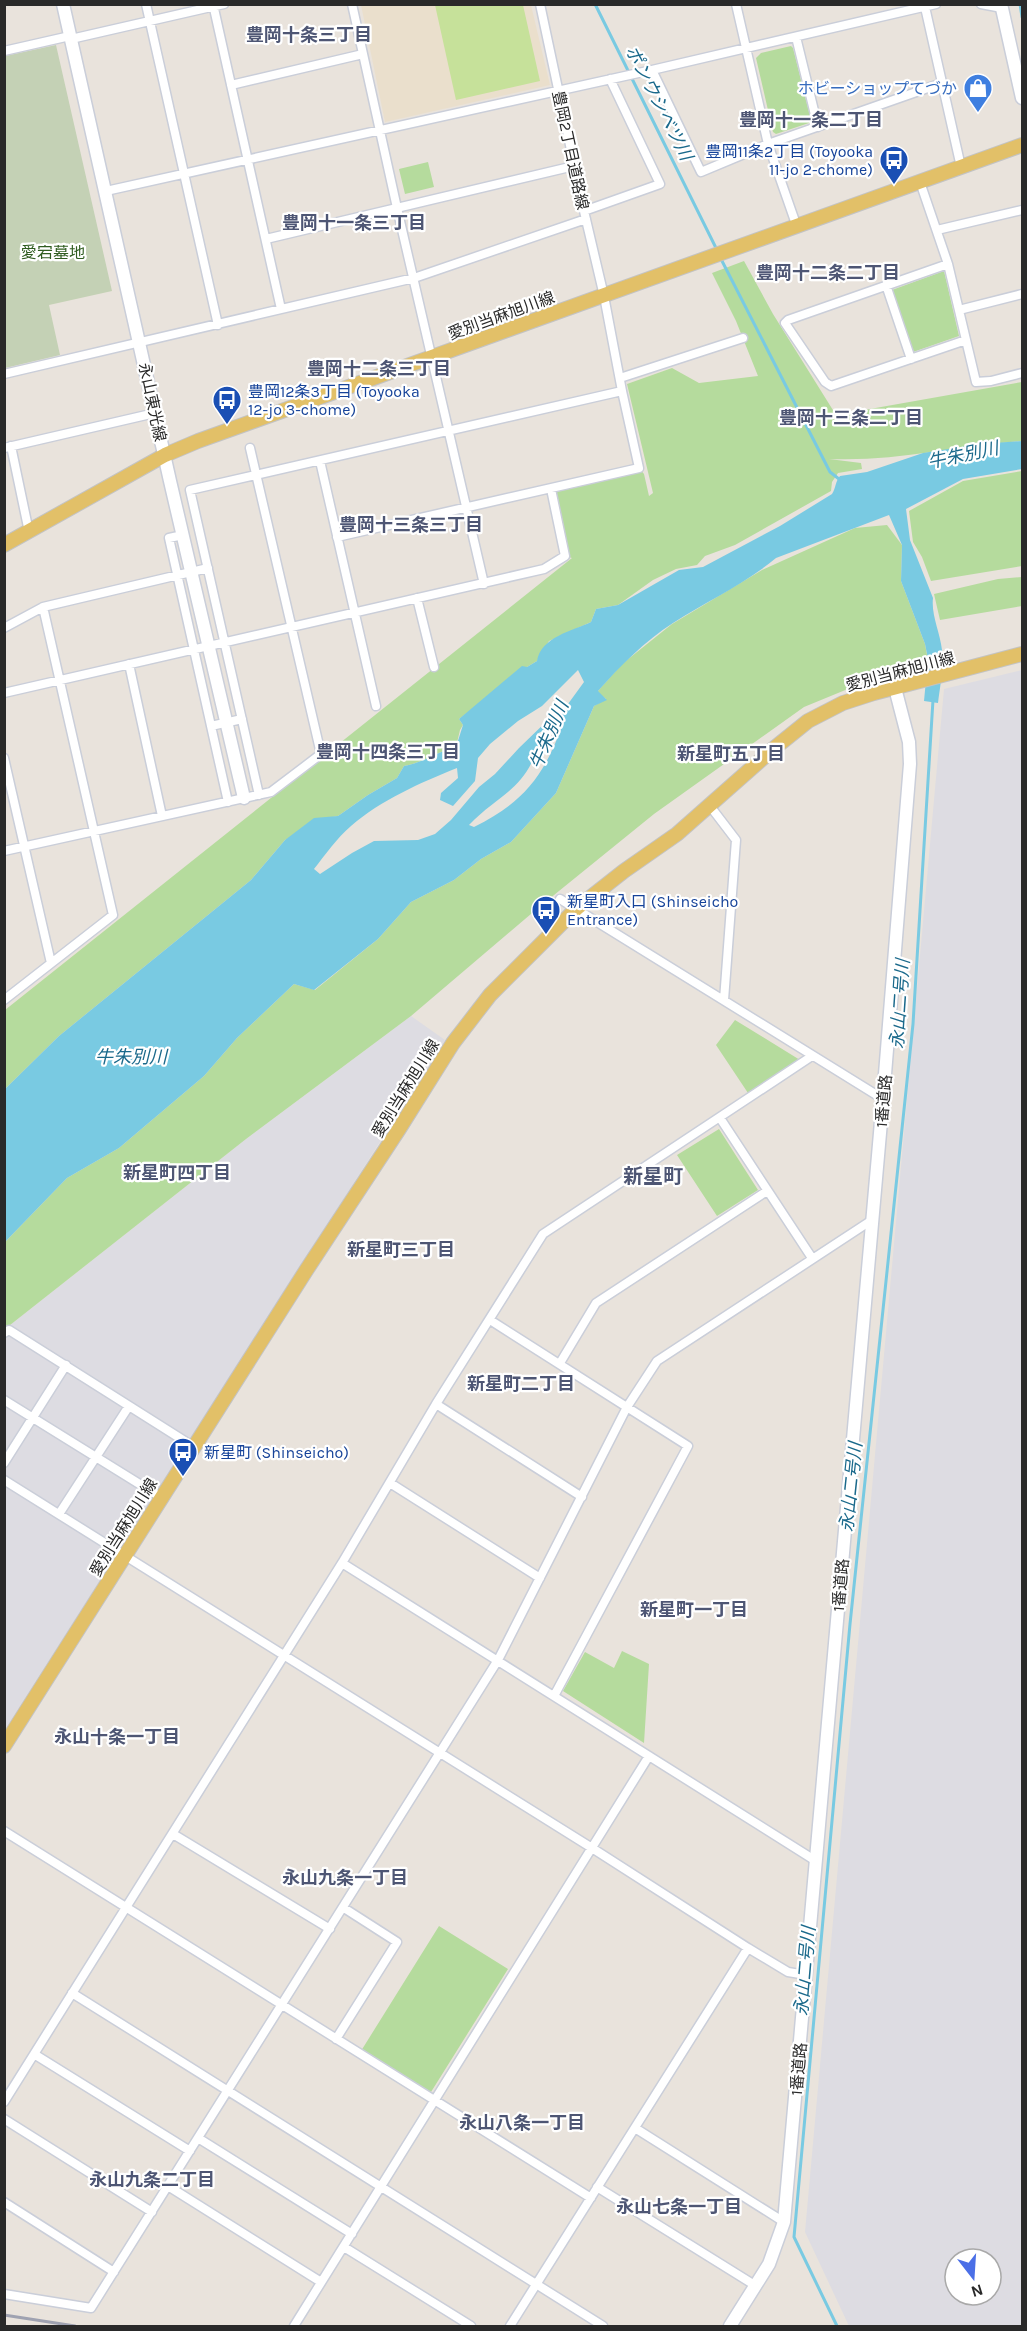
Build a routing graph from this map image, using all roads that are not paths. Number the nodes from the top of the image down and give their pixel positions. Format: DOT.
graph roads {
  1 [pos="63,4"];
  2 [pos="146,4"];
  3 [pos="224,4"];
  4 [pos="352,4"];
  5 [pos="540,4"];
  6 [pos="736,4"];
  7 [pos="936,4"];
  8 [pos="981,4"];
  9 [pos="213,6"];
  10 [pos="1001,6"];
  11 [pos="925,7"];
  12 [pos="149,22"];
  13 [pos="796,37"];
  14 [pos="70,38"];
  15 [pos="745,48"];
  16 [pos="4,51"];
  17 [pos="363,54"];
  18 [pos="652,70"];
  19 [pos="610,79"];
  20 [pos="942,84"];
  21 [pos="231,85"];
  22 [pos="558,91"];
  23 [pos="1023,98"];
  24 [pos="818,127"];
  25 [pos="380,129"];
  26 [pos="768,144"];
  27 [pos="1023,145"];
  28 [pos="248,158"];
  29 [pos="574,166"];
  30 [pos="960,167"];
  31 [pos="184,174"];
  32 [pos="920,182"];
  33 [pos="106,191"];
  34 [pos="397,208"];
  35 [pos="1023,210"];
  36 [pos="585,215"];
  37 [pos="796,227"];
  38 [pos="937,230"];
  39 [pos="266,239"];
  40 [pos="948,264"];
  41 [pos="414,278"];
  42 [pos="886,285"];
  43 [pos="1023,294"];
  44 [pos="604,296"];
  45 [pos="281,309"];
  46 [pos="959,310"];
  47 [pos="218,325"];
  48 [pos="743,338"];
  49 [pos="966,340"];
  50 [pos="140,343"];
  51 [pos="432,357"];
  52 [pos="911,359"];
  53 [pos="1023,373"];
  54 [pos="4,374"];
  55 [pos="620,378"];
  56 [pos="622,391"];
  57 [pos="155,413"];
  58 [pos="449,431"];
  59 [pos="8,447"];
  60 [pos="250,448"];
  61 [pos="165,455"];
  62 [pos="320,460"];
  63 [pos="257,475"];
  64 [pos="551,489"];
  65 [pos="465,507"];
  66 [pos="28,532"];
  67 [pos="183,535"];
  68 [pos="337,537"];
  69 [pos="4,545"];
  70 [pos="208,568"];
  71 [pos="192,572"];
  72 [pos="177,575"];
  73 [pos="484,584"];
  74 [pos="417,598"];
  75 [pos="43,607"];
  76 [pos="354,612"];
  77 [pos="291,627"];
  78 [pos="4,628"];
  79 [pos="224,643"];
  80 [pos="209,646"];
  81 [pos="194,650"];
  82 [pos="1023,654"];
  83 [pos="129,664"];
  84 [pos="434,667"];
  85 [pos="60,680"];
  86 [pos="895,688"];
  87 [pos="4,693"];
  88 [pos="376,706"];
  89 [pos="242,719"];
  90 [pos="226,723"];
  91 [pos="211,726"];
  92 [pos="4,758"];
  93 [pos="260,795"];
  94 [pos="244,798"];
  95 [pos="228,802"];
  96 [pos="710,806"];
  97 [pos="162,816"];
  98 [pos="94,831"];
  99 [pos="24,846"];
  100 [pos="4,851"];
  101 [pos="560,899"];
  102 [pos="577,908"];
  103 [pos="51,963"];
  104 [pos="4,1000"];
  105 [pos="724,1000"];
  106 [pos="812,1056"];
  107 [pos="883,1099"];
  108 [pos="720,1118"];
  109 [pos="767,1191"];
  110 [pos="872,1220"];
  111 [pos="812,1258"];
  112 [pos="490,1320"];
  113 [pos="4,1333"];
  114 [pos="560,1363"];
  115 [pos="66,1365"];
  116 [pos="4,1400"];
  117 [pos="436,1404"];
  118 [pos="129,1406"];
  119 [pos="627,1407"];
  120 [pos="32,1419"];
  121 [pos="194,1447"];
  122 [pos="96,1458"];
  123 [pos="4,1463"];
  124 [pos="4,1480"];
  125 [pos="390,1483"];
  126 [pos="582,1497"];
  127 [pos="162,1498"];
  128 [pos="59,1514"];
  129 [pos="125,1556"];
  130 [pos="342,1563"];
  131 [pos="540,1578"];
  132 [pos="284,1655"];
  133 [pos="498,1660"];
  134 [pos="554,1696"];
  135 [pos="4,1746"];
  136 [pos="441,1754"];
  137 [pos="649,1756"];
  138 [pos="4,1831"];
  139 [pos="173,1834"];
  140 [pos="592,1848"];
  141 [pos="816,1861"];
  142 [pos="126,1907"];
  143 [pos="344,1908"];
  144 [pos="330,1929"];
  145 [pos="748,1948"];
  146 [pos="806,1976"];
  147 [pos="72,1993"];
  148 [pos="282,2005"];
  149 [pos="336,2039"];
  150 [pos="34,2054"];
  151 [pos="228,2091"];
  152 [pos="434,2100"];
  153 [pos="4,2102"];
  154 [pos="4,2119"];
  155 [pos="634,2128"];
  156 [pos="198,2138"];
  157 [pos="190,2151"];
  158 [pos="168,2186"];
  159 [pos="381,2187"];
  160 [pos="597,2187"];
  161 [pos="591,2198"];
  162 [pos="4,2202"];
  163 [pos="152,2212"];
  164 [pos="784,2222"];
  165 [pos="352,2234"];
  166 [pos="344,2247"];
  167 [pos="114,2272"];
  168 [pos="321,2282"];
  169 [pos="536,2284"];
  170 [pos="756,2286"];
  171 [pos="4,2294"];
  172 [pos="294,2326"];
  173 [pos="471,2326"];
  174 [pos="510,2326"];
  175 [pos="603,2326"];
  176 [pos="730,2326"];
  1 -- 14 [label="street, 永山東光線"];
  2 -- 12 [label="street"];
  3 -- 9 [label="street"];
  4 -- 17 [label="street"];
  5 -- 22 [label="street, 豊岡2丁目道路線"];
  6 -- 15 [label="street"];
  7 -- 11 [label="street"];
  8 -- 10 [label="street"];
  9 -- 12 [label="street"];
  9 -- 21 [label="street"];
  10 -- 23 [label="street"];
  11 -- 13 [label="street"];
  11 -- 20 [label="street"];
  12 -- 14 [label="street"];
  12 -- 31 [label="street"];
  13 -- 15 [label="street"];
  13 -- 24 [label="street"];
  14 -- 16 [label="street"];
  14 -- 33 [label="street, 永山東光線"];
  15 -- 18 [label="street"];
  15 -- 26 [label="street"];
  17 -- 21 [label="street"];
  17 -- 25 [label="street"];
  18 -- 19 [label="street"];
  18 -- 26 [label="street"];
  19 -- 22 [label="street"];
  19 -- 36 [label="street"];
  20 -- 24 [label="street"];
  20 -- 30 [label="street"];
  21 -- 28 [label="street"];
  22 -- 25 [label="street"];
  22 -- 29 [label="street, 豊岡2丁目道路線"];
  24 -- 26 [label="street"];
  25 -- 28 [label="street"];
  25 -- 34 [label="street"];
  26 -- 37 [label="street"];
  27 -- 30 [label="main road, 愛別当麻旭川線"];
  28 -- 31 [label="street"];
  28 -- 39 [label="street"];
  29 -- 34 [label="street"];
  29 -- 36 [label="street, 豊岡2丁目道路線"];
  30 -- 32 [label="main road, 愛別当麻旭川線"];
  31 -- 33 [label="street"];
  31 -- 47 [label="street"];
  32 -- 37 [label="main road, 愛別当麻旭川線"];
  32 -- 38 [label="street"];
  33 -- 50 [label="street, 永山東光線"];
  34 -- 39 [label="street"];
  34 -- 41 [label="street"];
  35 -- 38 [label="street"];
  36 -- 41 [label="street"];
  36 -- 44 [label="street, 豊岡2丁目道路線"];
  37 -- 44 [label="main road, 愛別当麻旭川線"];
  38 -- 40 [label="street"];
  39 -- 45 [label="street"];
  40 -- 42 [label="street"];
  40 -- 46 [label="street"];
  41 -- 45 [label="street"];
  41 -- 51 [label="street"];
  42 -- 52 [label="street"];
  42 -- 52 [label="street"];
  43 -- 46 [label="street"];
  44 -- 51 [label="main road, 愛別当麻旭川線"];
  44 -- 55 [label="street, 豊岡2丁目道路線"];
  45 -- 47 [label="street"];
  46 -- 49 [label="street"];
  47 -- 50 [label="street"];
  48 -- 55 [label="street"];
  49 -- 52 [label="street"];
  49 -- 53 [label="street"];
  50 -- 54 [label="street"];
  50 -- 57 [label="street, 永山東光線"];
  51 -- 58 [label="street"];
  51 -- 61 [label="main road, 愛別当麻旭川線"];
  55 -- 56 [label="street, 豊岡2丁目道路線"];
  56 -- 58 [label="street"];
  56 -- 64 [label="street, 豊岡2丁目道路線"];
  57 -- 59 [label="street"];
  57 -- 61 [label="street, 永山東光線"];
  58 -- 62 [label="street"];
  58 -- 65 [label="street"];
  59 -- 66 [label="street"];
  60 -- 63 [label="street"];
  61 -- 66 [label="main road, 愛別当麻旭川線"];
  61 -- 67 [label="street, 永山東光線"];
  62 -- 63 [label="street"];
  62 -- 68 [label="street"];
  63 -- 70 [label="street"];
  63 -- 77 [label="street"];
  64 -- 65 [label="street"];
  64 -- 73 [label="street"];
  65 -- 68 [label="street"];
  65 -- 73 [label="street"];
  66 -- 69 [label="main road, 愛別当麻旭川線"];
  67 -- 71 [label="street, 永山東光線"];
  67 -- 72 [label="street"];
  68 -- 76 [label="street"];
  70 -- 71 [label="street"];
  70 -- 79 [label="street"];
  71 -- 72 [label="street"];
  71 -- 80 [label="street, 永山東光線"];
  72 -- 75 [label="street"];
  72 -- 81 [label="street"];
  73 -- 74 [label="street"];
  74 -- 76 [label="street"];
  74 -- 84 [label="street"];
  75 -- 78 [label="street"];
  75 -- 85 [label="street"];
  76 -- 77 [label="street"];
  76 -- 88 [label="street"];
  77 -- 79 [label="street"];
  77 -- 93 [label="street"];
  79 -- 80 [label="street"];
  79 -- 89 [label="street"];
  80 -- 81 [label="street"];
  80 -- 90 [label="street, 永山東光線"];
  81 -- 83 [label="street"];
  81 -- 91 [label="street"];
  82 -- 86 [label="main road, 愛別当麻旭川線"];
  83 -- 85 [label="street"];
  83 -- 97 [label="street"];
  85 -- 87 [label="street"];
  85 -- 98 [label="street"];
  86 -- 96 [label="main road, 愛別当麻旭川線"];
  86 -- 107 [label="street, 1番道路"];
  89 -- 90 [label="street"];
  89 -- 93 [label="street"];
  90 -- 91 [label="street"];
  90 -- 94 [label="street, 永山東光線"];
  91 -- 95 [label="street"];
  92 -- 99 [label="street"];
  93 -- 94 [label="street"];
  94 -- 95 [label="street"];
  95 -- 97 [label="street"];
  96 -- 102 [label="main road, 愛別当麻旭川線"];
  96 -- 105 [label="street"];
  97 -- 98 [label="street"];
  98 -- 99 [label="street"];
  98 -- 103 [label="street"];
  99 -- 100 [label="street"];
  99 -- 103 [label="street"];
  101 -- 102 [label="street"];
  102 -- 105 [label="street"];
  102 -- 121 [label="main road, 愛別当麻旭川線"];
  103 -- 104 [label="street"];
  105 -- 106 [label="street"];
  106 -- 107 [label="street"];
  106 -- 108 [label="street"];
  107 -- 110 [label="street, 1番道路"];
  108 -- 109 [label="street"];
  108 -- 112 [label="street"];
  109 -- 111 [label="street"];
  109 -- 114 [label="street"];
  110 -- 111 [label="street"];
  110 -- 141 [label="street, 1番道路"];
  111 -- 119 [label="street"];
  112 -- 114 [label="street"];
  112 -- 117 [label="street"];
  113 -- 115 [label="street"];
  114 -- 119 [label="street"];
  115 -- 118 [label="street"];
  115 -- 120 [label="street"];
  116 -- 120 [label="street"];
  117 -- 125 [label="street"];
  117 -- 126 [label="street"];
  118 -- 121 [label="street"];
  118 -- 122 [label="street"];
  119 -- 126 [label="street"];
  119 -- 134 [label="street"];
  120 -- 122 [label="street"];
  120 -- 123 [label="street"];
  121 -- 127 [label="main road, 愛別当麻旭川線"];
  122 -- 127 [label="street"];
  122 -- 128 [label="street"];
  124 -- 128 [label="street"];
  125 -- 130 [label="street"];
  125 -- 131 [label="street"];
  126 -- 131 [label="street"];
  127 -- 129 [label="main road, 愛別当麻旭川線"];
  128 -- 129 [label="street"];
  129 -- 132 [label="street"];
  129 -- 135 [label="main road, 愛別当麻旭川線"];
  130 -- 132 [label="street"];
  130 -- 133 [label="street"];
  131 -- 133 [label="street"];
  132 -- 136 [label="street"];
  132 -- 139 [label="street"];
  133 -- 134 [label="street"];
  133 -- 136 [label="street"];
  134 -- 137 [label="street"];
  136 -- 140 [label="street"];
  136 -- 143 [label="street"];
  137 -- 140 [label="street"];
  137 -- 141 [label="street"];
  138 -- 142 [label="street"];
  139 -- 142 [label="street"];
  139 -- 144 [label="street"];
  140 -- 145 [label="street"];
  140 -- 152 [label="street"];
  141 -- 146 [label="street, 1番道路"];
  142 -- 147 [label="street"];
  142 -- 148 [label="street"];
  143 -- 144 [label="street"];
  143 -- 149 [label="street"];
  144 -- 148 [label="street"];
  145 -- 146 [label="street"];
  145 -- 155 [label="street"];
  146 -- 164 [label="street, 1番道路"];
  147 -- 150 [label="street"];
  147 -- 151 [label="street"];
  148 -- 149 [label="street"];
  148 -- 151 [label="street"];
  149 -- 152 [label="street"];
  150 -- 153 [label="street"];
  150 -- 157 [label="street"];
  151 -- 156 [label="street"];
  151 -- 159 [label="street"];
  152 -- 159 [label="street"];
  152 -- 161 [label="street"];
  154 -- 163 [label="street"];
  155 -- 160 [label="street"];
  155 -- 164 [label="street"];
  156 -- 157 [label="street"];
  156 -- 165 [label="street"];
  157 -- 158 [label="street"];
  158 -- 163 [label="street"];
  158 -- 168 [label="street"];
  159 -- 165 [label="street"];
  159 -- 169 [label="street"];
  160 -- 161 [label="street"];
  160 -- 170 [label="street"];
  161 -- 169 [label="street"];
  162 -- 167 [label="street"];
  163 -- 167 [label="street"];
  164 -- 170 [label="street, 1番道路"];
  165 -- 166 [label="street"];
  166 -- 168 [label="street"];
  166 -- 173 [label="street"];
  167 -- 171 [label="street"];
  168 -- 172 [label="street"];
  169 -- 174 [label="street"];
  169 -- 175 [label="street"];
  170 -- 176 [label="street, 1番道路"];
}
